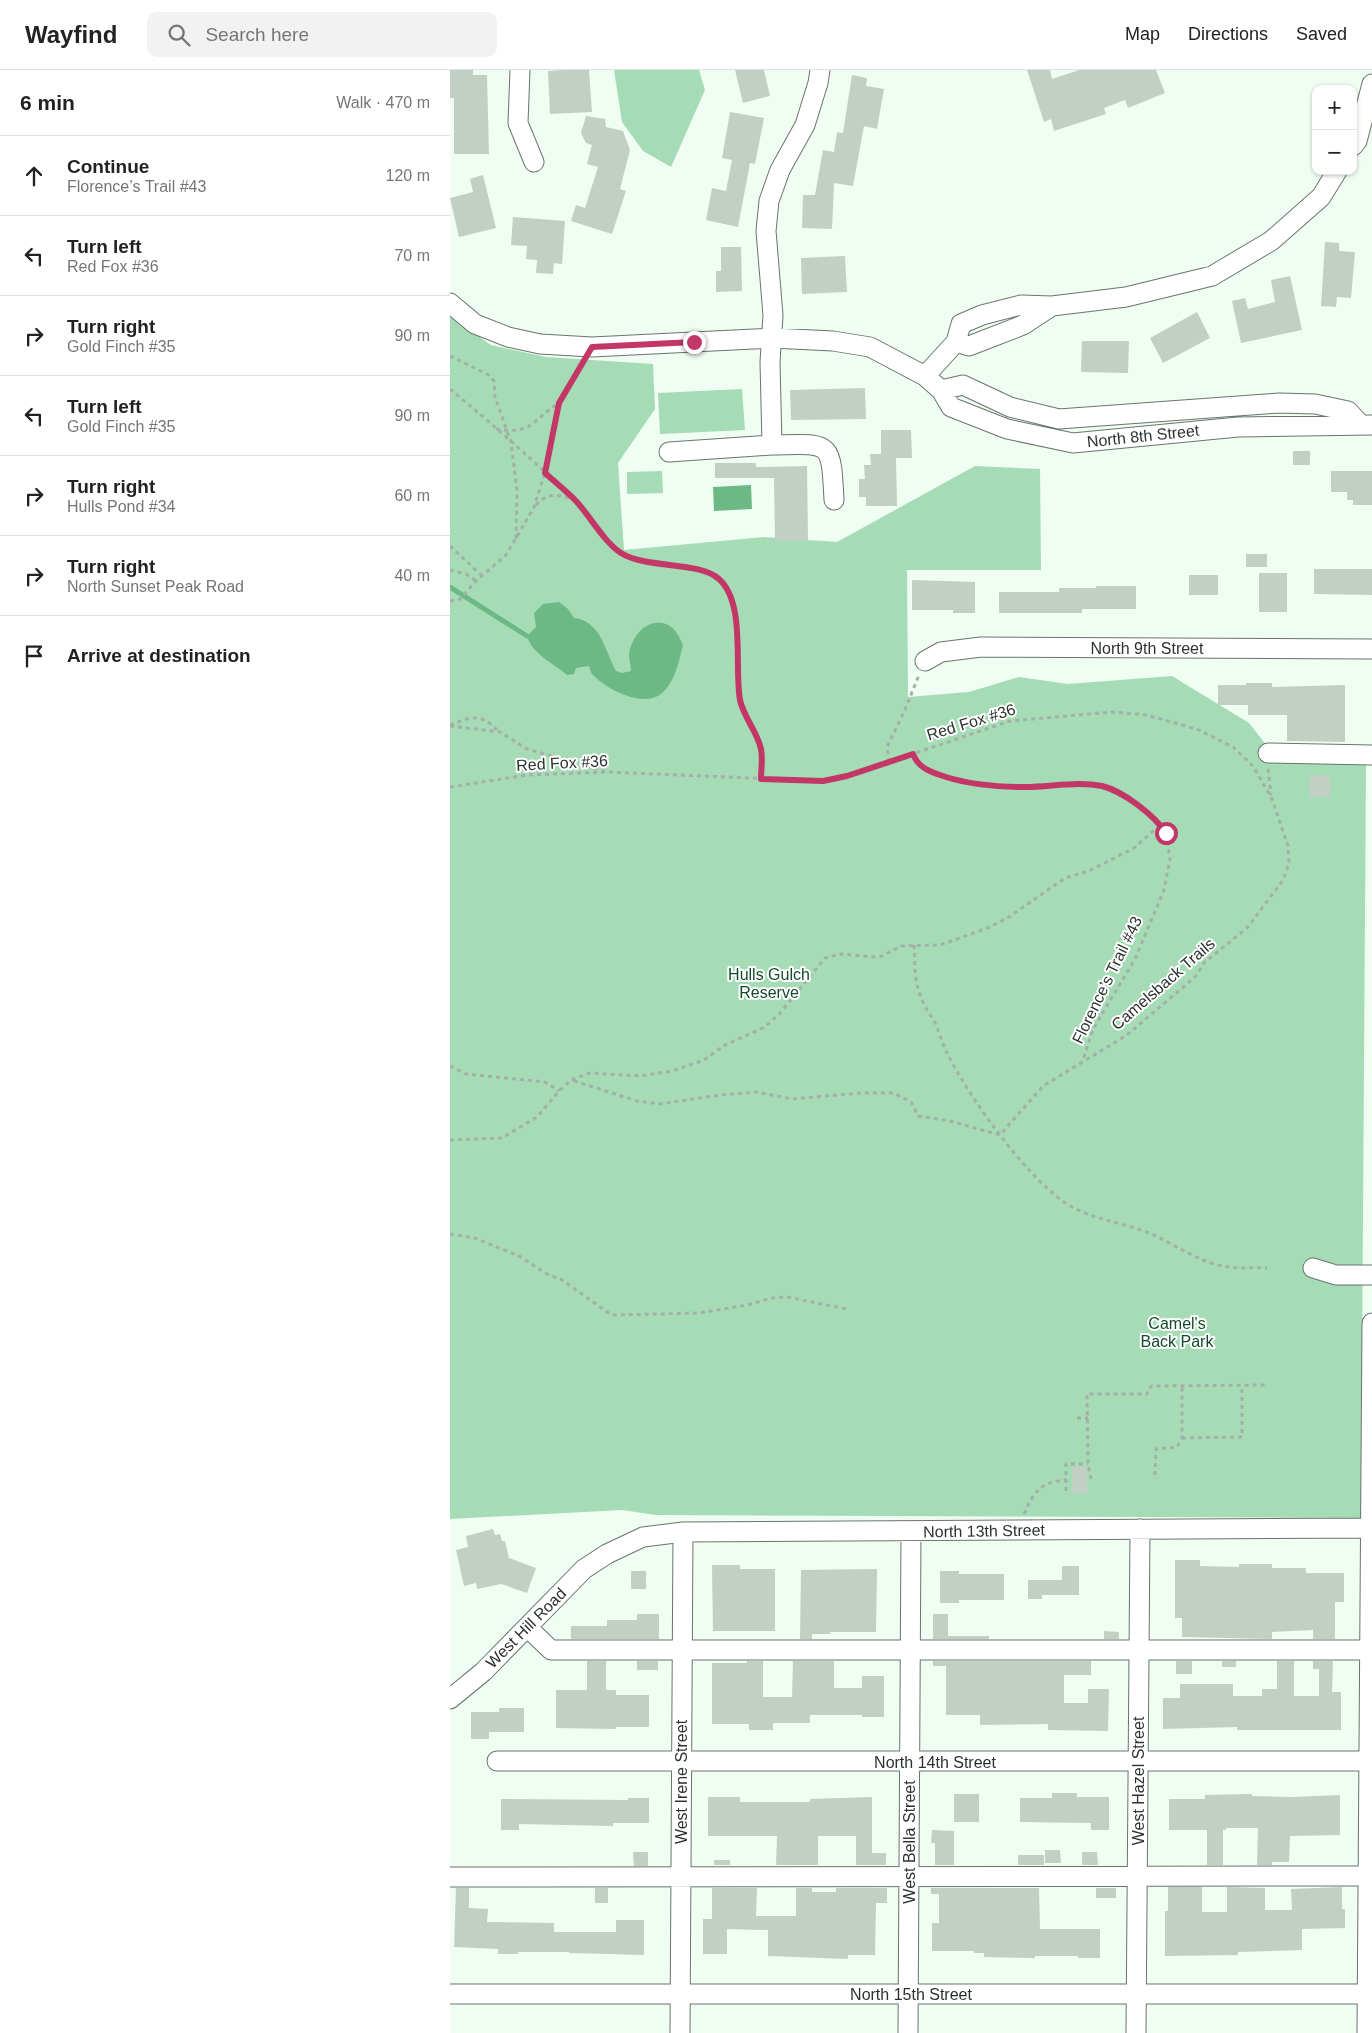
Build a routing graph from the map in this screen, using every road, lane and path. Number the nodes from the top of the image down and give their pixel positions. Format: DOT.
graph roads {
  1 [pos="520,70"];
  2 [pos="820,70"];
  3 [pos="1372,84"];
  4 [pos="1357,141"];
  5 [pos="534,162"];
  6 [pos="1335,175"];
  7 [pos="450,303"];
  8 [pos="772,338"];
  9 [pos="592,347"];
  10 [pos="450,356"];
  11 [pos="925,376"];
  12 [pos="450,389"];
  13 [pos="559,403"];
  14 [pos="1366,424"];
  15 [pos="495,428"];
  16 [pos="508,430"];
  17 [pos="511,442"];
  18 [pos="772,445"];
  19 [pos="669,452"];
  20 [pos="545,473"];
  21 [pos="834,500"];
  22 [pos="575,501"];
  23 [pos="534,507"];
  24 [pos="516,540"];
  25 [pos="450,546"];
  26 [pos="450,570"];
  27 [pos="482,576"];
  28 [pos="476,581"];
  29 [pos="450,601"];
  30 [pos="1372,649"];
  31 [pos="925,661"];
  32 [pos="450,726"];
  33 [pos="500,732"];
  34 [pos="1268,753"];
  35 [pos="913,754"];
  36 [pos="1372,755"];
  37 [pos="889,762"];
  38 [pos="607,772"];
  39 [pos="761,779"];
  40 [pos="450,787"];
  41 [pos="1272,798"];
  42 [pos="1160,825"];
  43 [pos="1288,846"];
  44 [pos="914,944"];
  45 [pos="1082,1061"];
  46 [pos="450,1066"];
  47 [pos="571,1080"];
  48 [pos="559,1091"];
  49 [pos="1000,1135"];
  50 [pos="450,1140"];
  51 [pos="450,1234"];
  52 [pos="1267,1268"];
  53 [pos="1313,1268"];
  54 [pos="1372,1275"];
  55 [pos="847,1309"];
  56 [pos="1372,1323"];
  57 [pos="1182,1385"];
  58 [pos="1242,1385"];
  59 [pos="1265,1385"];
  60 [pos="1077,1418"];
  61 [pos="1088,1418"];
  62 [pos="1372,1423"];
  63 [pos="1182,1438"];
  64 [pos="1088,1464"];
  65 [pos="1155,1475"];
  66 [pos="1092,1479"];
  67 [pos="1066,1480"];
  68 [pos="1066,1491"];
  69 [pos="1371,1528"];
  70 [pos="1140,1529"];
  71 [pos="1022,1530"];
  72 [pos="683,1532"];
  73 [pos="911,1532"];
  74 [pos="602,1558"];
  75 [pos="527,1627"];
  76 [pos="682,1649"];
  77 [pos="911,1650"];
  78 [pos="1139,1650"];
  79 [pos="1371,1650"];
  80 [pos="450,1699"];
  81 [pos="497,1761"];
  82 [pos="1371,1761"];
  83 [pos="682,1762"];
  84 [pos="910,1762"];
  85 [pos="1138,1762"];
  86 [pos="681,1876"];
  87 [pos="909,1876"];
  88 [pos="1370,1876"];
  89 [pos="450,1877"];
  90 [pos="1137,1877"];
  91 [pos="680,1992"];
  92 [pos="450,1994"];
  93 [pos="908,1994"];
  94 [pos="1137,1994"];
  95 [pos="1370,1994"];
  96 [pos="680,2033"];
  97 [pos="908,2033"];
  98 [pos="1136,2033"];
  99 [pos="1367,2033"];
  1 -- 5 [label="street"];
  2 -- 8 [label="street"];
  3 -- 4 [label="street"];
  6 -- 11 [label="street"];
  7 -- 9 [label="street, North 8th Street"];
  8 -- 9 [label="street, North 8th Street"];
  8 -- 11 [label="street, North 8th Street"];
  8 -- 18 [label="street"];
  9 -- 13 [label="path"];
  10 -- 16 [label="path"];
  11 -- 14 [label="street, North 8th Street"];
  12 -- 15 [label="path"];
  13 -- 16 [label="path"];
  13 -- 20 [label="path"];
  15 -- 16 [label="path"];
  15 -- 17 [label="path"];
  16 -- 17 [label="path"];
  17 -- 20 [label="path"];
  17 -- 24 [label="path"];
  18 -- 19 [label="street"];
  18 -- 21 [label="street"];
  20 -- 22 [label="path"];
  20 -- 23 [label="path"];
  22 -- 23 [label="path"];
  22 -- 39 [label="path"];
  23 -- 24 [label="path"];
  24 -- 27 [label="path"];
  25 -- 27 [label="path"];
  26 -- 28 [label="path"];
  27 -- 28 [label="path"];
  28 -- 29 [label="path"];
  30 -- 31 [label="street, North 9th Street"];
  31 -- 37 [label="path"];
  32 -- 33 [label="path"];
  32 -- 33 [label="path"];
  33 -- 38 [label="path"];
  34 -- 36 [label="street"];
  34 -- 41 [label="path"];
  35 -- 37 [label="path, Red Fox #36"];
  35 -- 41 [label="path, Red Fox #36"];
  35 -- 42 [label="path, Florence’s Trail #43"];
  37 -- 39 [label="path, Red Fox #36"];
  38 -- 39 [label="path, Red Fox #36"];
  38 -- 40 [label="path, Red Fox #36"];
  41 -- 43 [label="path, Red Fox #36"];
  42 -- 44 [label="path"];
  42 -- 45 [label="path, Florence’s Trail #43"];
  43 -- 45 [label="path, Camelsback Trails"];
  44 -- 47 [label="path"];
  44 -- 49 [label="path"];
  45 -- 49 [label="path, Camelsback Trails"];
  46 -- 48 [label="path"];
  47 -- 48 [label="path"];
  47 -- 49 [label="path"];
  48 -- 50 [label="path"];
  49 -- 52 [label="path"];
  51 -- 55 [label="path"];
  53 -- 54 [label="street"];
  56 -- 62 [label="street"];
  57 -- 58 [label="path"];
  57 -- 61 [label="path"];
  57 -- 63 [label="path"];
  58 -- 59 [label="path"];
  58 -- 63 [label="path"];
  60 -- 61 [label="path"];
  61 -- 64 [label="path"];
  62 -- 69 [label="street"];
  63 -- 65 [label="path"];
  64 -- 66 [label="path"];
  64 -- 67 [label="path"];
  67 -- 68 [label="path"];
  67 -- 71 [label="path"];
  69 -- 70 [label="street, North 13th Street"];
  69 -- 79 [label="street"];
  70 -- 71 [label="street, North 13th Street"];
  70 -- 78 [label="street, West Hazel Street"];
  71 -- 73 [label="street, North 13th Street"];
  72 -- 73 [label="street, North 13th Street"];
  72 -- 74 [label="street, North 13th Street"];
  72 -- 76 [label="street, West Irene Street"];
  73 -- 77 [label="street, West Bella Street"];
  74 -- 75 [label="street, West Hill Road"];
  75 -- 76 [label="street"];
  75 -- 80 [label="street, West Hill Road"];
  76 -- 77 [label="street"];
  76 -- 83 [label="street, West Irene Street"];
  77 -- 78 [label="street"];
  77 -- 84 [label="street, West Bella Street"];
  78 -- 79 [label="street"];
  78 -- 85 [label="street, West Hazel Street"];
  79 -- 82 [label="street"];
  81 -- 83 [label="street, North 14th Street"];
  82 -- 85 [label="street, North 14th Street"];
  82 -- 88 [label="street"];
  83 -- 84 [label="street, North 14th Street"];
  83 -- 86 [label="street, West Irene Street"];
  84 -- 85 [label="street, North 14th Street"];
  84 -- 87 [label="street, West Bella Street"];
  85 -- 90 [label="street, West Hazel Street"];
  86 -- 87 [label="street"];
  86 -- 89 [label="street"];
  86 -- 91 [label="street, West Irene Street"];
  87 -- 90 [label="street"];
  87 -- 93 [label="street, West Bella Street"];
  88 -- 90 [label="street"];
  88 -- 95 [label="street"];
  90 -- 94 [label="street, West Hazel Street"];
  91 -- 92 [label="street, North 15th Street"];
  91 -- 93 [label="street, North 15th Street"];
  91 -- 96 [label="street, West Irene Street"];
  93 -- 94 [label="street, North 15th Street"];
  93 -- 97 [label="street, West Bella Street"];
  94 -- 95 [label="street, North 15th Street"];
  94 -- 98 [label="street, West Hazel Street"];
  95 -- 99 [label="street"];
}
